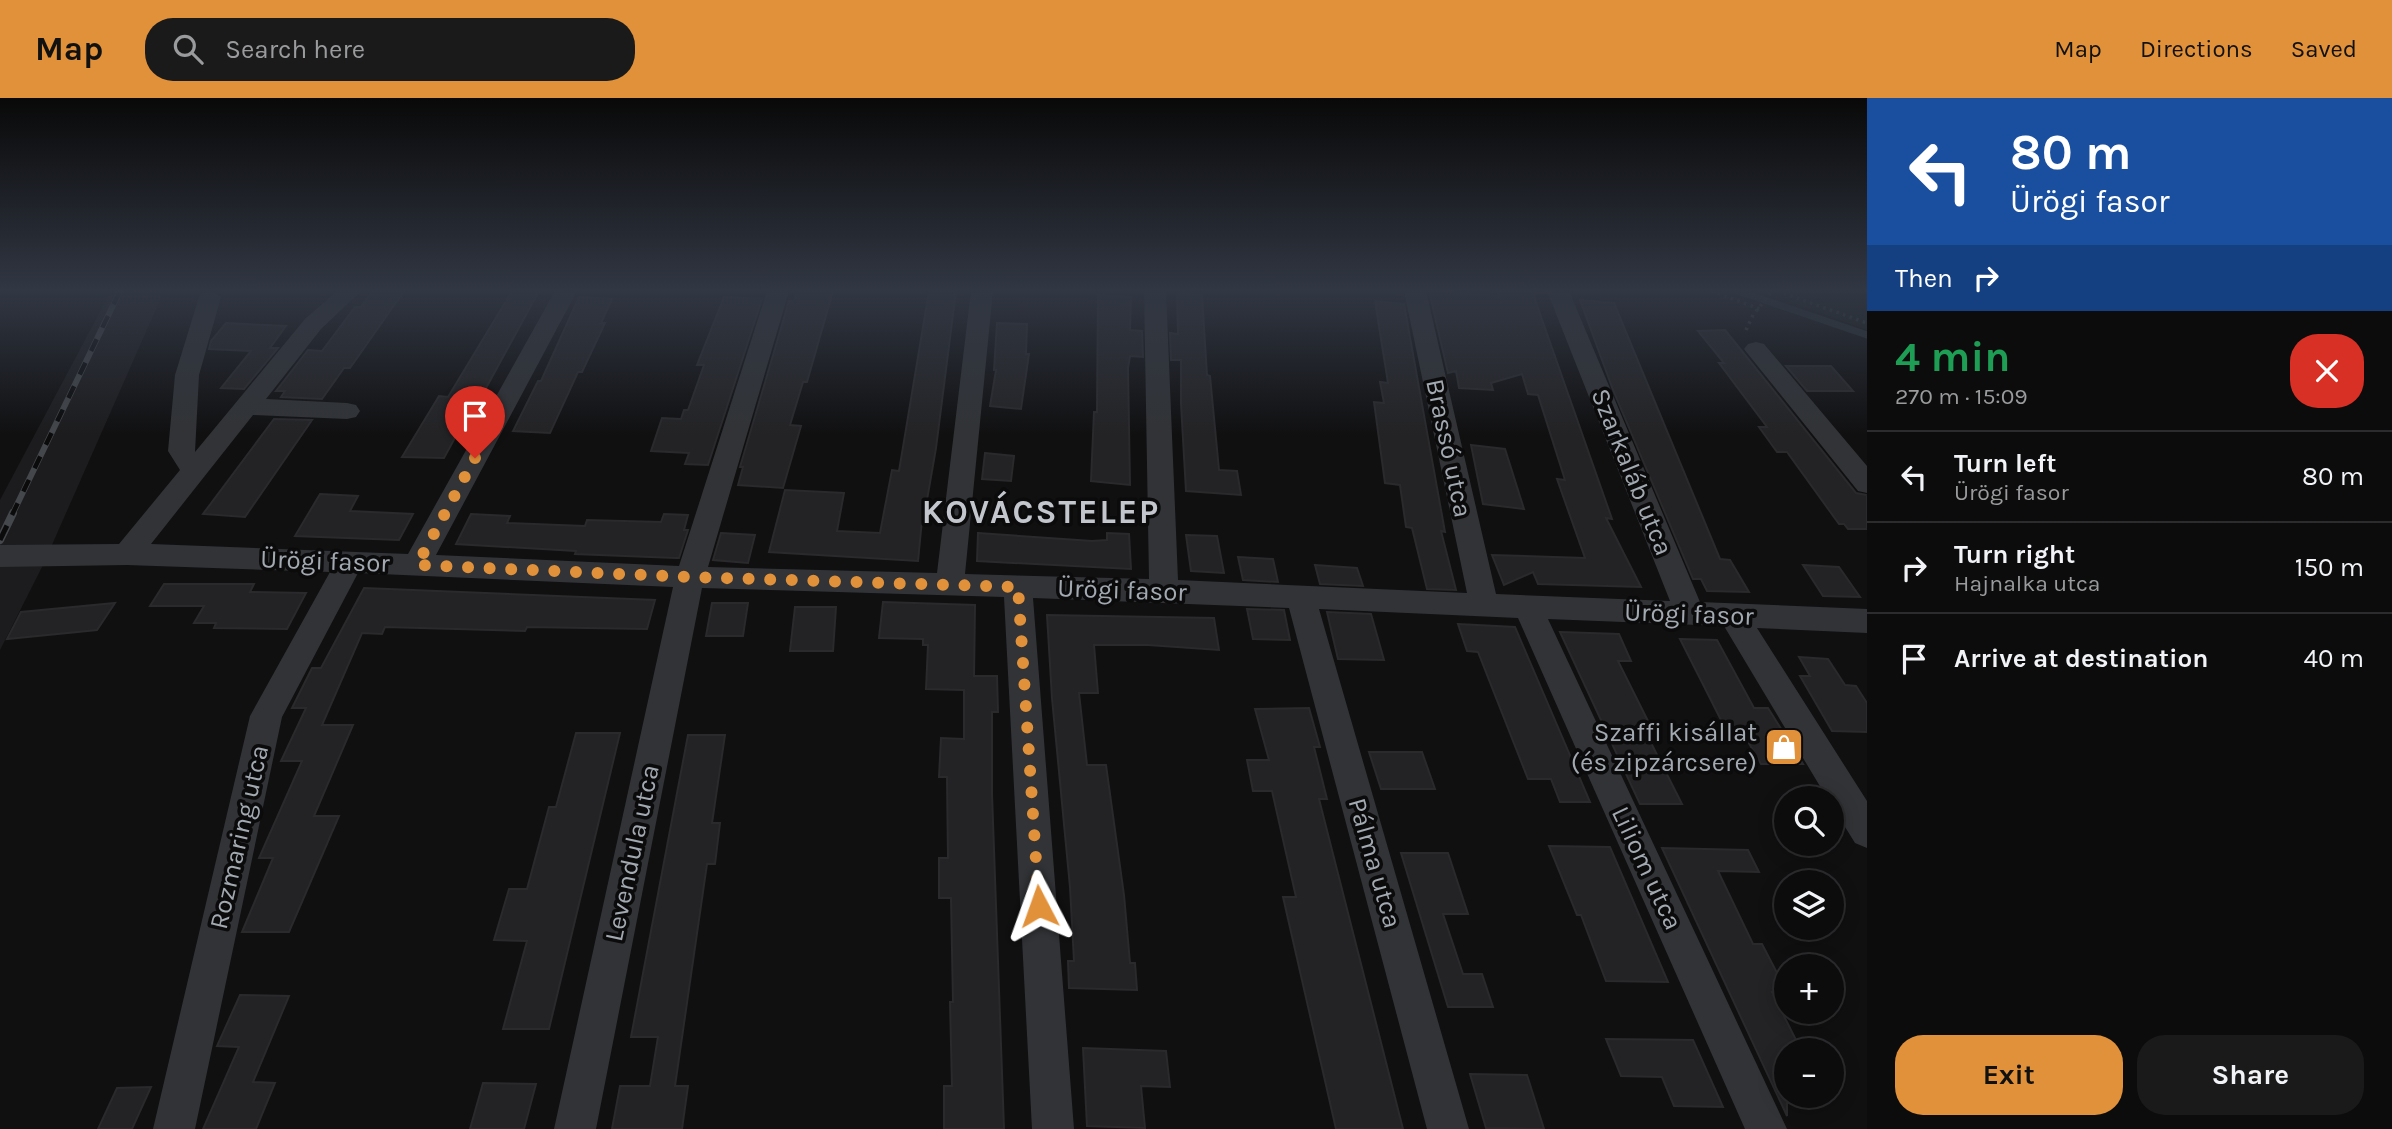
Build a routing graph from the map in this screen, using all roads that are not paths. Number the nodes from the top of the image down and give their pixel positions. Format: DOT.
graph roads {
  1 [pos="198,339"];
  2 [pos="300,339"];
  3 [pos="540,339"];
  4 [pos="763,339"];
  5 [pos="977,339"];
  6 [pos="1156,339"];
  7 [pos="1426,339"];
  8 [pos="1578,339"];
  9 [pos="1756,348"];
  10 [pos="244,406"];
  11 [pos="347,411"];
  12 [pos="193,470"];
  13 [pos="1867,484"];
  14 [pos="127,554"];
  15 [pos="0,555"];
  16 [pos="350,562"];
  17 [pos="417,565"];
  18 [pos="690,577"];
  19 [pos="950,583"];
  20 [pos="1018,587"];
  21 [pos="1164,591"];
  22 [pos="1301,597"];
  23 [pos="1484,605"];
  24 [pos="1528,607"];
  25 [pos="1690,615"];
  26 [pos="1734,617"];
  27 [pos="1867,621"];
  28 [pos="1867,832"];
  29 [pos="174,1129"];
  30 [pos="575,1129"];
  31 [pos="1053,1129"];
  32 [pos="1448,1129"];
  33 [pos="1766,1129"];
  1 -- 12 [label="street"];
  2 -- 10 [label="street"];
  3 -- 17 [label="street"];
  4 -- 18 [label="street, Levendula utca"];
  5 -- 19 [label="street"];
  6 -- 21 [label="street"];
  7 -- 23 [label="street, Brassó utca"];
  8 -- 25 [label="street, Szarkaláb utca"];
  9 -- 13 [label="street"];
  10 -- 11 [label="street"];
  10 -- 12 [label="street"];
  12 -- 14 [label="street"];
  14 -- 15 [label="street, Ürögi fasor"];
  14 -- 16 [label="street, Ürögi fasor"];
  16 -- 17 [label="street, Ürögi fasor"];
  16 -- 29 [label="street, Rozmaring utca"];
  17 -- 18 [label="street, Ürögi fasor"];
  18 -- 19 [label="street, Ürögi fasor"];
  18 -- 30 [label="street, Levendula utca"];
  19 -- 20 [label="street, Ürögi fasor"];
  20 -- 21 [label="street, Ürögi fasor"];
  20 -- 31 [label="street"];
  21 -- 22 [label="street, Ürögi fasor"];
  22 -- 23 [label="street, Ürögi fasor"];
  22 -- 32 [label="street, Pálma utca"];
  23 -- 24 [label="street, Ürögi fasor"];
  24 -- 25 [label="street, Ürögi fasor"];
  24 -- 33 [label="street, Liliom utca"];
  25 -- 26 [label="street, Ürögi fasor"];
  26 -- 27 [label="street, Ürögi fasor"];
  26 -- 28 [label="street"];
}
